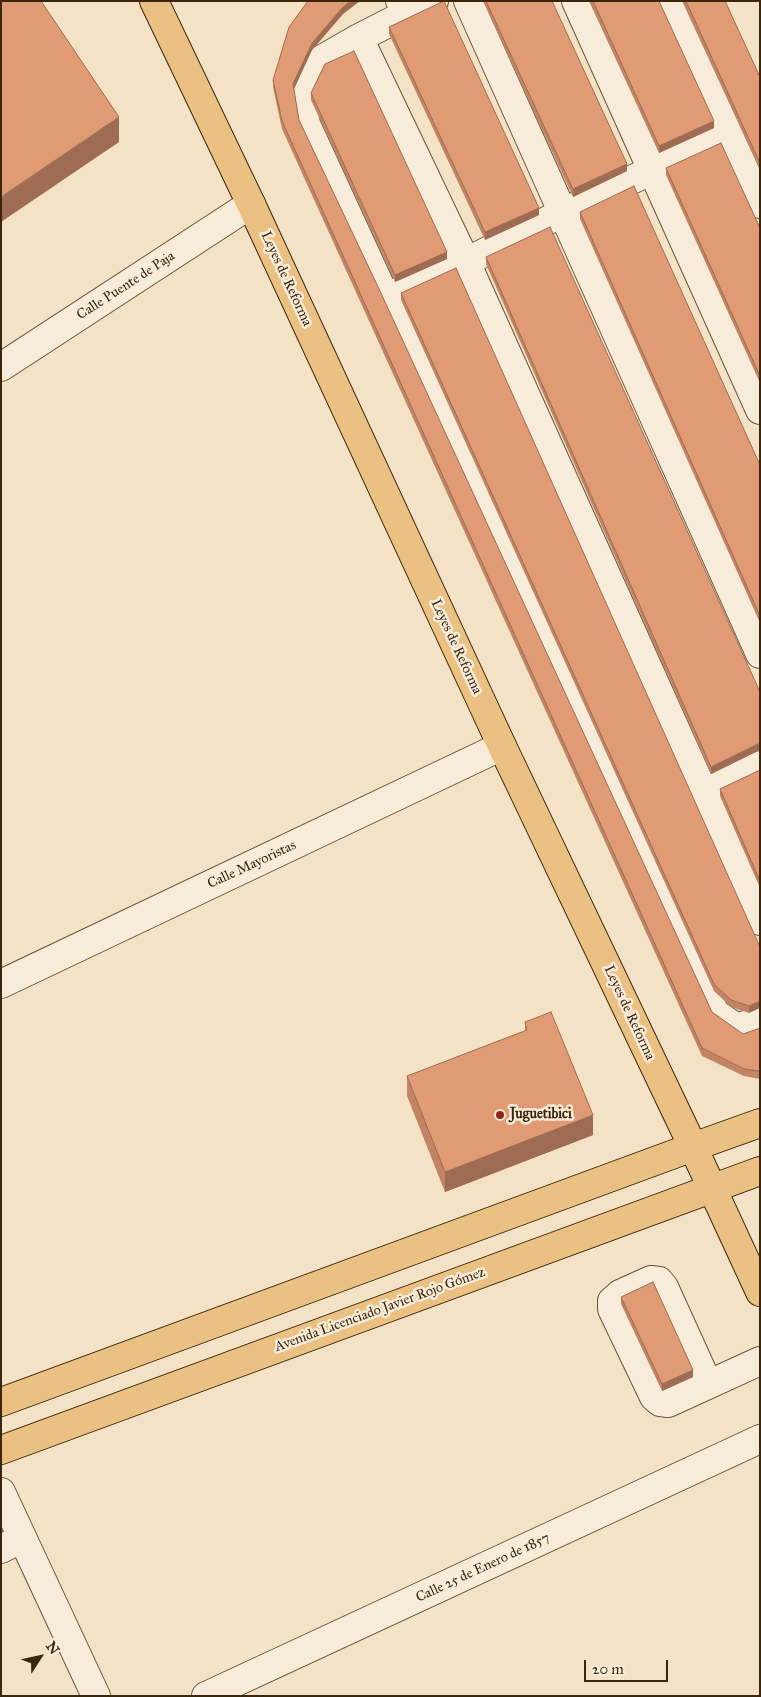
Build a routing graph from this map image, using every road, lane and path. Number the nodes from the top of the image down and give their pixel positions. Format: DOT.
graph roads {
  1 [pos="154,1"];
  2 [pos="434,1"];
  3 [pos="468,1"];
  4 [pos="576,1"];
  5 [pos="668,1"];
  6 [pos="403,8"];
  7 [pos="358,38"];
  8 [pos="728,134"];
  9 [pos="652,170"];
  10 [pos="251,204"];
  11 [pos="760,204"];
  12 [pos="562,213"];
  13 [pos="466,262"];
  14 [pos="386,297"];
  15 [pos="1,367"];
  16 [pos="760,410"];
  17 [pos="760,654"];
  18 [pos="502,746"];
  19 [pos="760,765"];
  20 [pos="704,793"];
  21 [pos="760,921"];
  22 [pos="1,984"];
  23 [pos="760,1020"];
  24 [pos="760,1123"];
  25 [pos="693,1146"];
  26 [pos="760,1171"];
  27 [pos="711,1188"];
  28 [pos="760,1292"];
  29 [pos="760,1360"];
  30 [pos="708,1384"];
  31 [pos="1,1402"];
  32 [pos="760,1439"];
  33 [pos="1,1450"];
  34 [pos="1,1492"];
  35 [pos="12,1544"];
  36 [pos="96,1696"];
  37 [pos="206,1696"];
  1 -- 10 [label="main road, Leyes de Reforma"];
  2 -- 6 [label="street"];
  3 -- 12 [label="street"];
  4 -- 9 [label="street"];
  5 -- 8 [label="street"];
  6 -- 7 [label="street"];
  7 -- 13 [label="street"];
  7 -- 14 [label="street"];
  8 -- 9 [label="street"];
  8 -- 11 [label="street"];
  9 -- 12 [label="street"];
  9 -- 16 [label="street"];
  10 -- 15 [label="street, Calle Puente de Paja"];
  10 -- 18 [label="main road, Leyes de Reforma"];
  12 -- 13 [label="street"];
  12 -- 17 [label="street"];
  13 -- 14 [label="street"];
  13 -- 20 [label="street"];
  14 -- 23 [label="street"];
  18 -- 22 [label="street, Calle Mayoristas"];
  18 -- 25 [label="main road, Leyes de Reforma"];
  19 -- 20 [label="street"];
  20 -- 21 [label="street"];
  24 -- 25 [label="main road"];
  25 -- 27 [label="main road, Leyes de Reforma"];
  25 -- 31 [label="main road"];
  26 -- 27 [label="main road, Avenida Licenciado Javier Rojo Gómez"];
  27 -- 28 [label="main road, Leyes de Reforma"];
  27 -- 33 [label="main road, Avenida Licenciado Javier Rojo Gómez"];
  29 -- 30 [label="street"];
  32 -- 37 [label="street, Calle 25 de Enero de 1857"];
  34 -- 35 [label="street"];
  35 -- 36 [label="street"];
}
